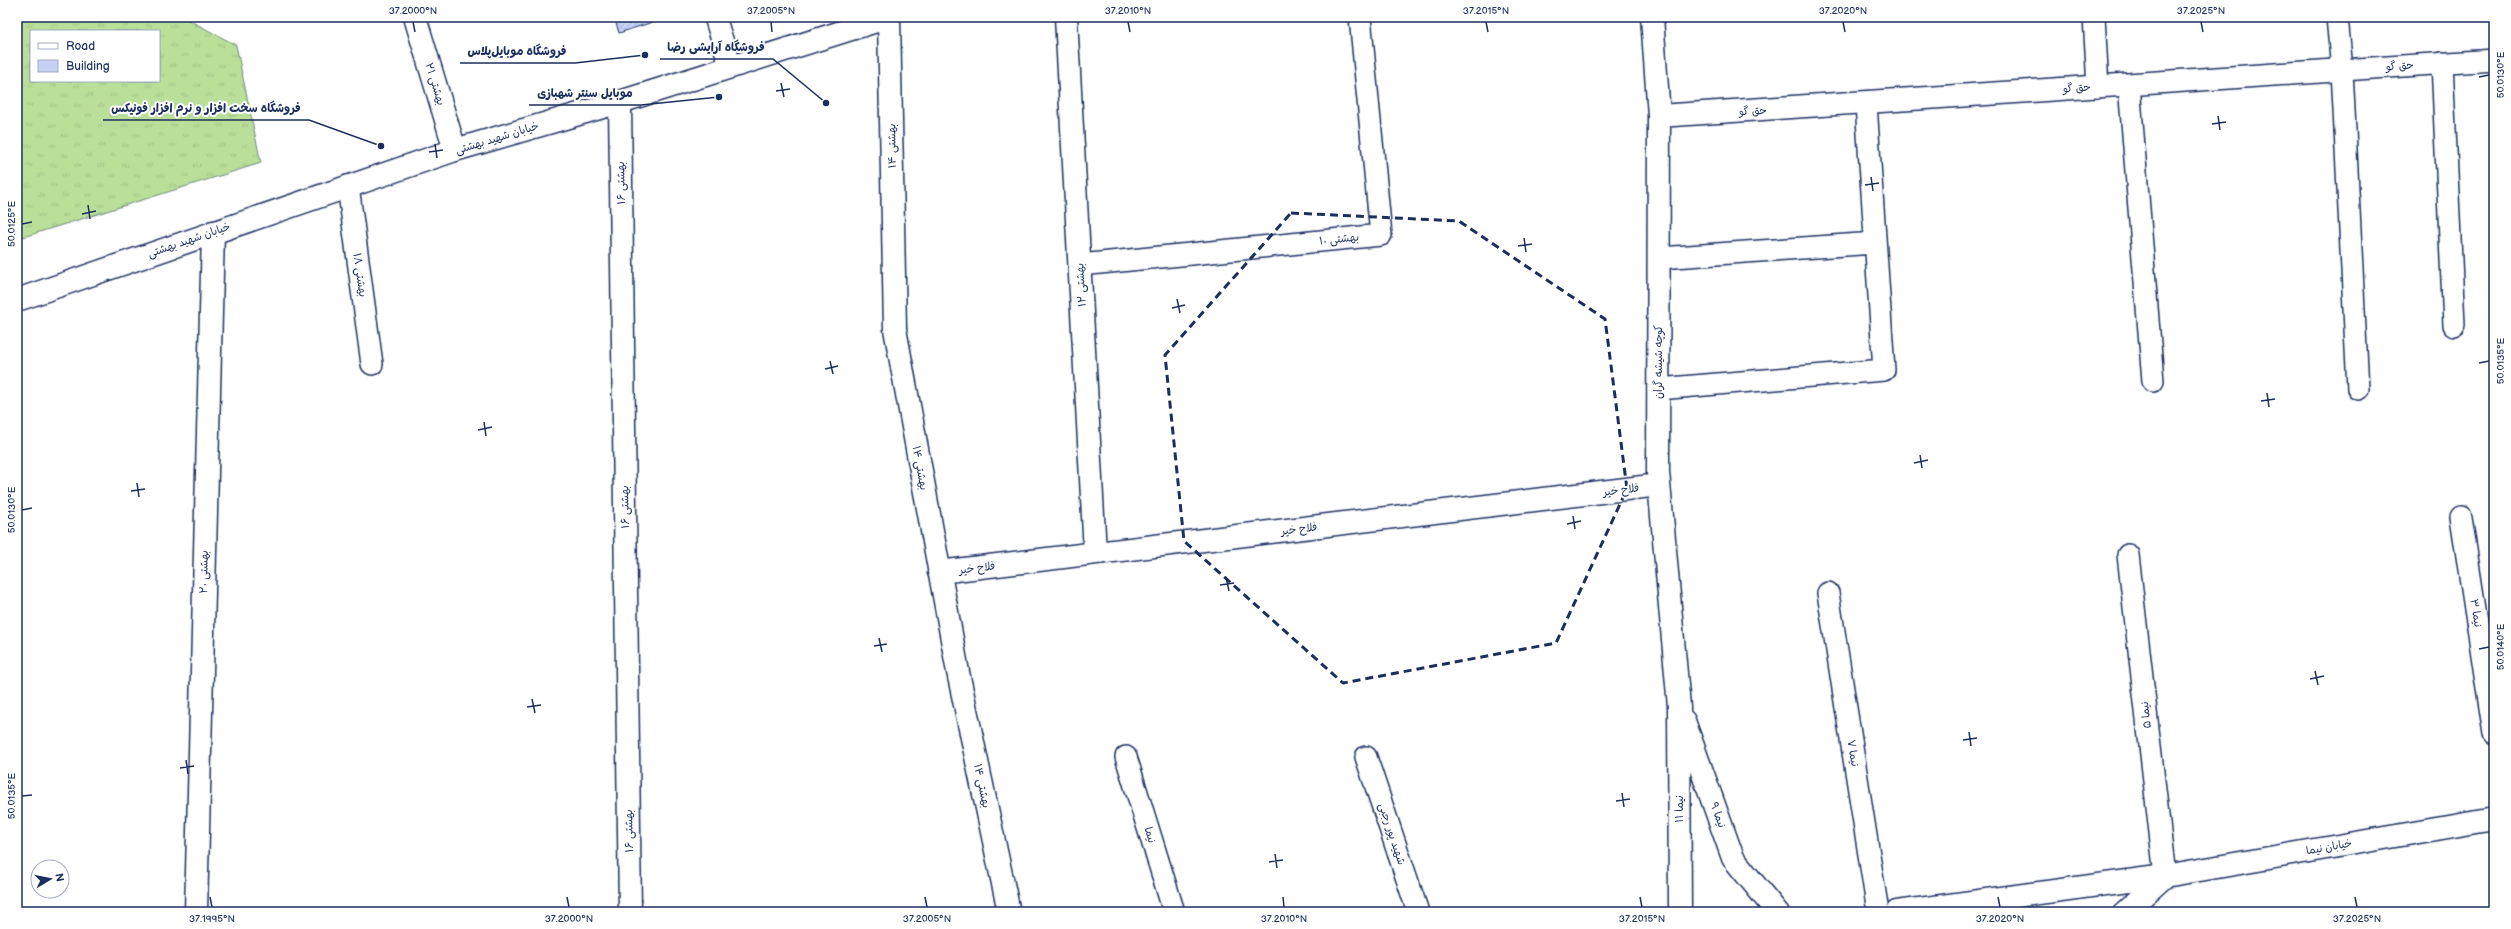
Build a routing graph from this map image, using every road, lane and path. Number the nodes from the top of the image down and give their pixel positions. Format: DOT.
graph roads {
  1 [pos="415,17"];
  2 [pos="715,17"];
  3 [pos="889,17"];
  4 [pos="1066,17"];
  5 [pos="1360,17"];
  6 [pos="1652,17"];
  7 [pos="2094,17"];
  8 [pos="2337,17"];
  9 [pos="2494,60"];
  10 [pos="2442,63"];
  11 [pos="730,66"];
  12 [pos="2342,70"];
  13 [pos="2129,85"];
  14 [pos="2098,87"];
  15 [pos="620,102"];
  16 [pos="1866,104"];
  17 [pos="1659,116"];
  18 [pos="455,150"];
  19 [pos="348,186"];
  20 [pos="213,232"];
  21 [pos="1875,244"];
  22 [pos="1659,258"];
  23 [pos="1080,265"];
  24 [pos="17,300"];
  25 [pos="2454,325"];
  26 [pos="372,364"];
  27 [pos="2153,380"];
  28 [pos="1658,389"];
  29 [pos="2358,389"];
  30 [pos="1659,485"];
  31 [pos="2461,517"];
  32 [pos="1095,553"];
  33 [pos="2128,555"];
  34 [pos="939,572"];
  35 [pos="1828,593"];
  36 [pos="1679,707"];
  37 [pos="2494,734"];
  38 [pos="1126,757"];
  39 [pos="1366,757"];
  40 [pos="2494,819"];
  41 [pos="2165,876"];
  42 [pos="2133,908"];
  43 [pos="196,912"];
  44 [pos="630,912"];
  45 [pos="1009,912"];
  46 [pos="1174,912"];
  47 [pos="1418,912"];
  48 [pos="1680,912"];
  49 [pos="1777,912"];
  50 [pos="1878,912"];
  51 [pos="1897,912"];
  1 -- 18 [label="street, بهشتی ۲۱"];
  2 -- 11 [label="lane"];
  3 -- 11 [label="street, خیابان شهید بهشتی"];
  3 -- 34 [label="street, بهشتی ۱۴"];
  4 -- 23 [label="street, بهشتی ۱۲"];
  5 -- 23 [label="lane, بهشتی ۱۰"];
  6 -- 17 [label="street, کوچه شیشه گران"];
  7 -- 14 [label="lane"];
  8 -- 12 [label="lane"];
  9 -- 10 [label="lane, حق گو"];
  10 -- 12 [label="lane, حق گو"];
  10 -- 25 [label="lane"];
  11 -- 15 [label="street, خیابان شهید بهشتی"];
  12 -- 13 [label="street, حق گو"];
  12 -- 29 [label="lane"];
  13 -- 14 [label="street, حق گو"];
  13 -- 27 [label="lane"];
  14 -- 16 [label="street, حق گو"];
  15 -- 18 [label="street, خیابان شهید بهشتی"];
  15 -- 44 [label="street, بهشتی ۱۶"];
  16 -- 17 [label="street, حق گو"];
  16 -- 21 [label="lane"];
  17 -- 22 [label="street, کوچه شیشه گران"];
  18 -- 19 [label="street, خیابان شهید بهشتی"];
  19 -- 20 [label="street, خیابان شهید بهشتی"];
  19 -- 26 [label="lane, بهشتی ۱۸"];
  20 -- 24 [label="street, خیابان شهید بهشتی"];
  20 -- 43 [label="street, بهشتی ۲۰"];
  21 -- 22 [label="lane"];
  21 -- 28 [label="lane"];
  22 -- 28 [label="street, کوچه شیشه گران"];
  23 -- 32 [label="street, بهشتی ۱۲"];
  28 -- 30 [label="street, کوچه شیشه گران"];
  30 -- 32 [label="street, فلاح خیر"];
  30 -- 36 [label="street, کوچه شیشه گران"];
  31 -- 37 [label="lane, نیما ۳"];
  32 -- 34 [label="street, فلاح خیر"];
  33 -- 41 [label="lane, نیما ۵"];
  34 -- 45 [label="street, بهشتی ۱۴"];
  35 -- 50 [label="lane, نیما ۷"];
  36 -- 48 [label="street, نیما ۱۱"];
  36 -- 49 [label="street, نیما ۹"];
  38 -- 46 [label="lane, نیما"];
  39 -- 47 [label="lane, شهید پور رجبی"];
  40 -- 41 [label="street, خیابان نیما"];
  41 -- 42 [label="street"];
  41 -- 51 [label="street, خیابان نیما"];
}
